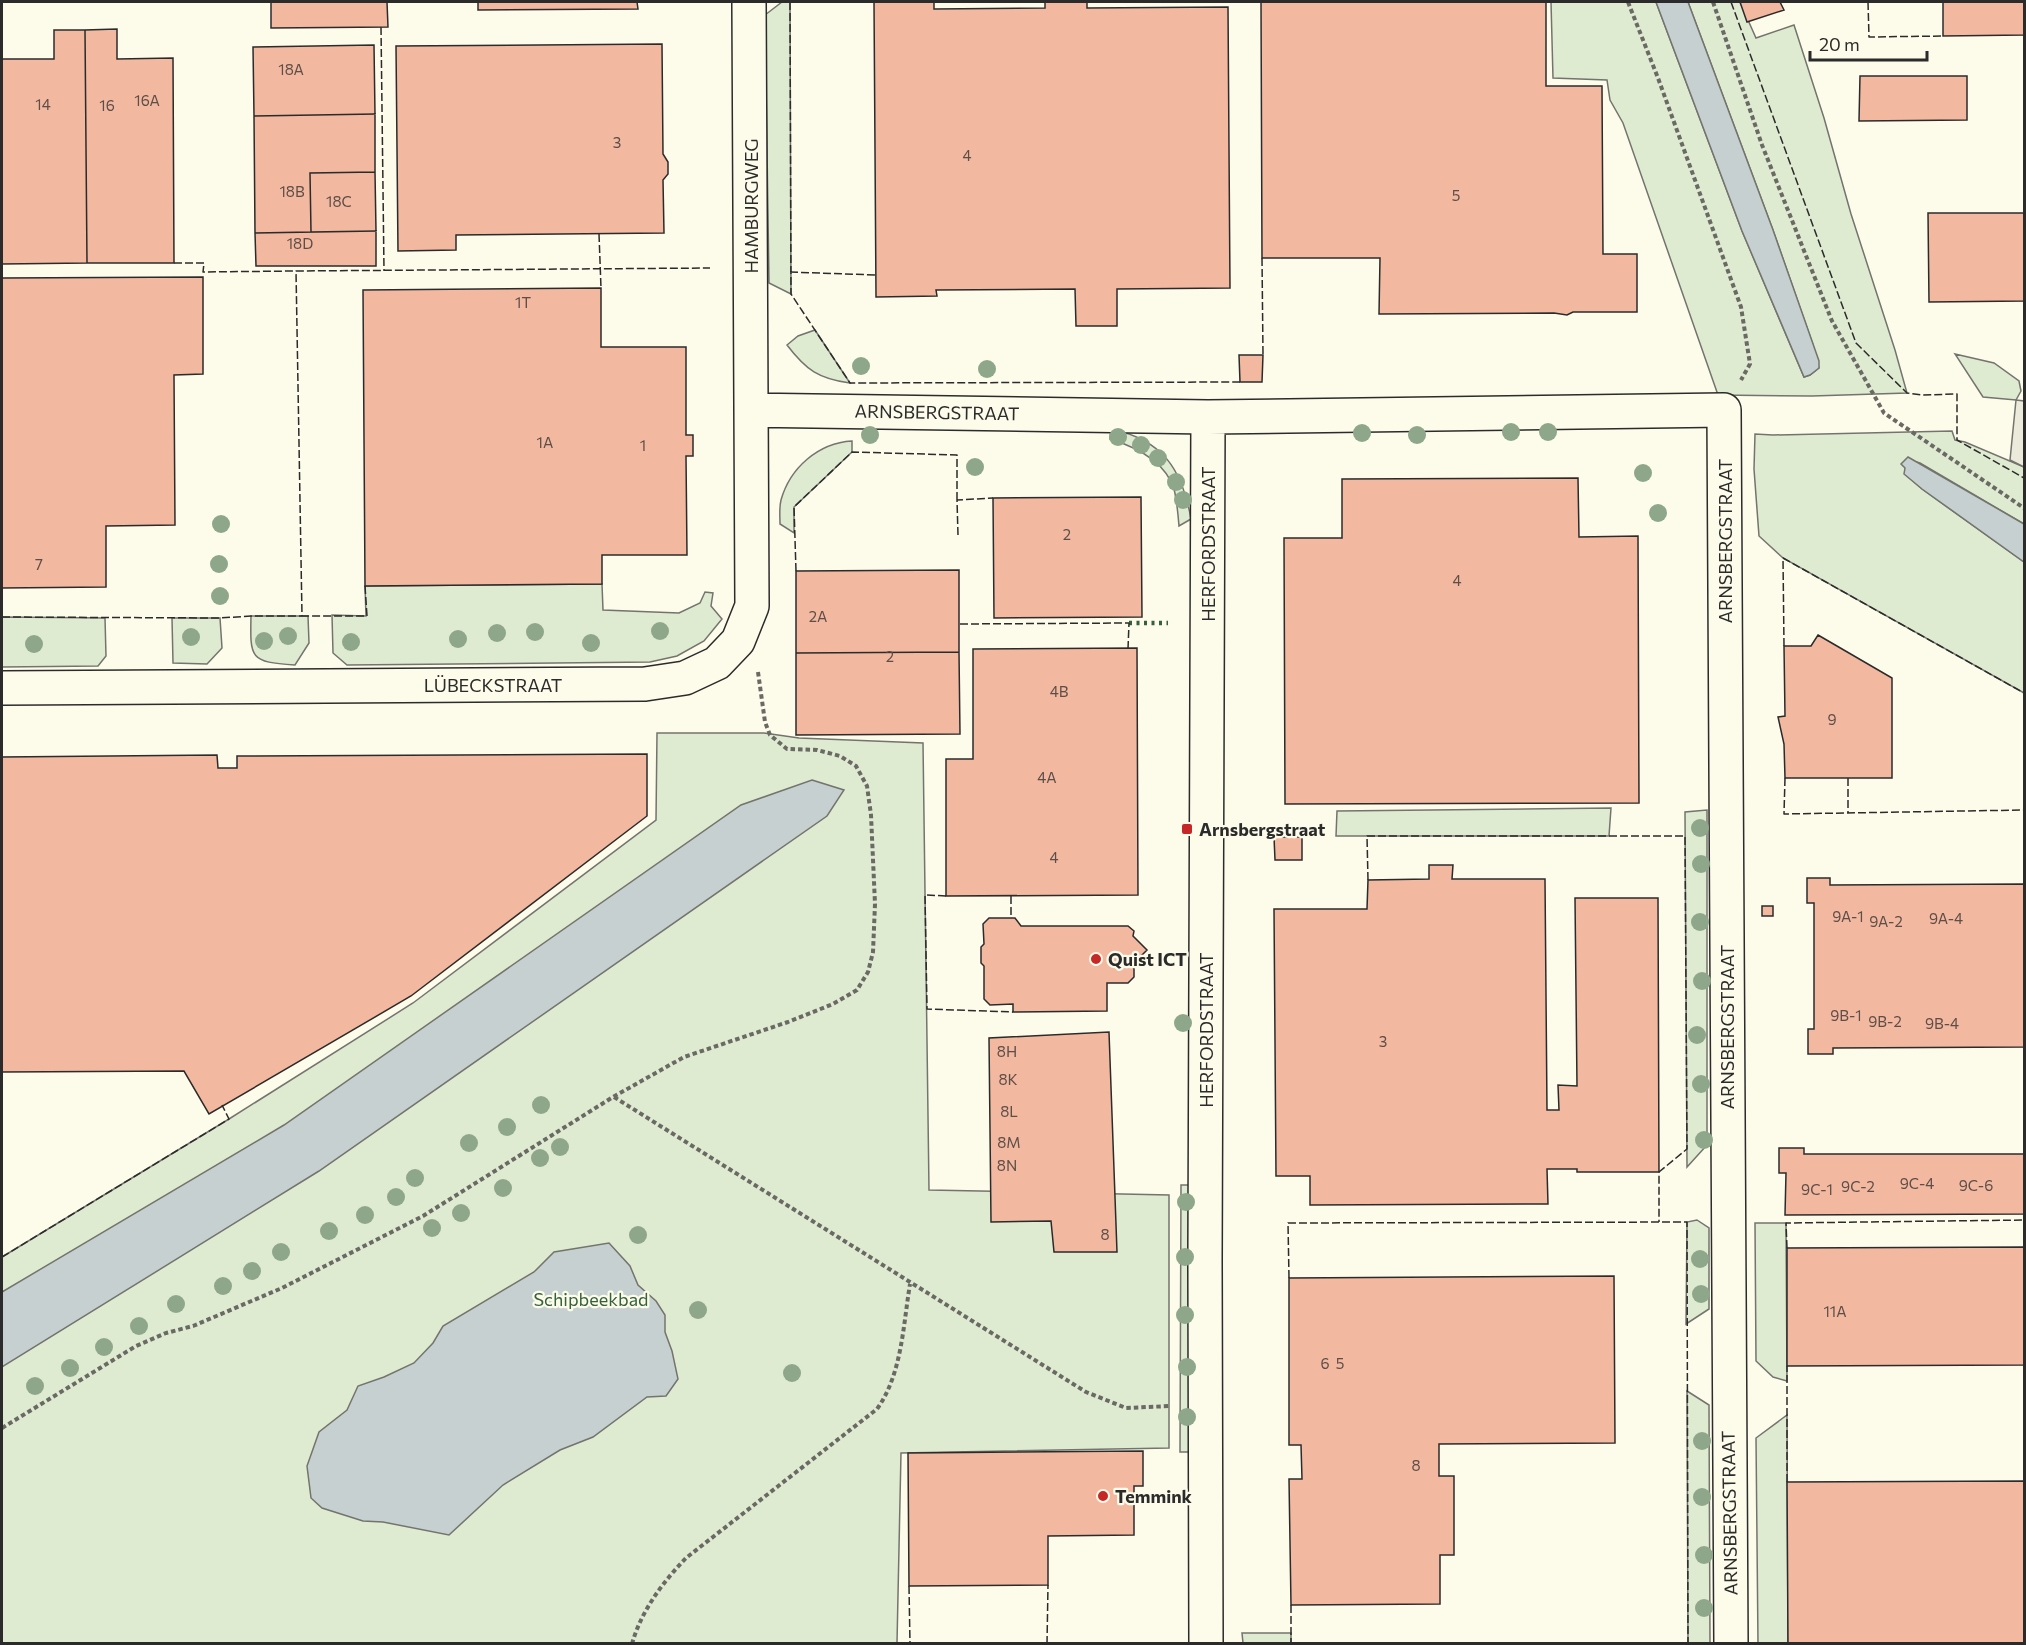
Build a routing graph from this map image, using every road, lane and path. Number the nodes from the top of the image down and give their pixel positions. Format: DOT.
graph roads {
  1 [pos="749,2"];
  2 [pos="1628,2"];
  3 [pos="1713,2"];
  4 [pos="752,410"];
  5 [pos="1724,410"];
  6 [pos="1208,417"];
  7 [pos="2025,508"];
  8 [pos="758,665"];
  9 [pos="2,688"];
  10 [pos="613,1097"];
  11 [pos="910,1284"];
  12 [pos="1205,1405"];
  13 [pos="2,1428"];
  14 [pos="632,1644"];
  15 [pos="1206,1644"];
  16 [pos="1731,1644"];
  1 -- 4 [label="street, HAMBURGWEG"];
  2 -- 5 [label="path"];
  3 -- 7 [label="path"];
  4 -- 6 [label="street, ARNSBERGSTRAAT"];
  4 -- 9 [label="street, LÜBECKSTRAAT"];
  5 -- 6 [label="street, ARNSBERGSTRAAT"];
  5 -- 16 [label="street, ARNSBERGSTRAAT"];
  6 -- 12 [label="street, HERFORDSTRAAT"];
  8 -- 10 [label="path"];
  10 -- 11 [label="path"];
  10 -- 13 [label="path"];
  11 -- 12 [label="path"];
  11 -- 14 [label="path"];
  12 -- 15 [label="street, HERFORDSTRAAT"];
}
